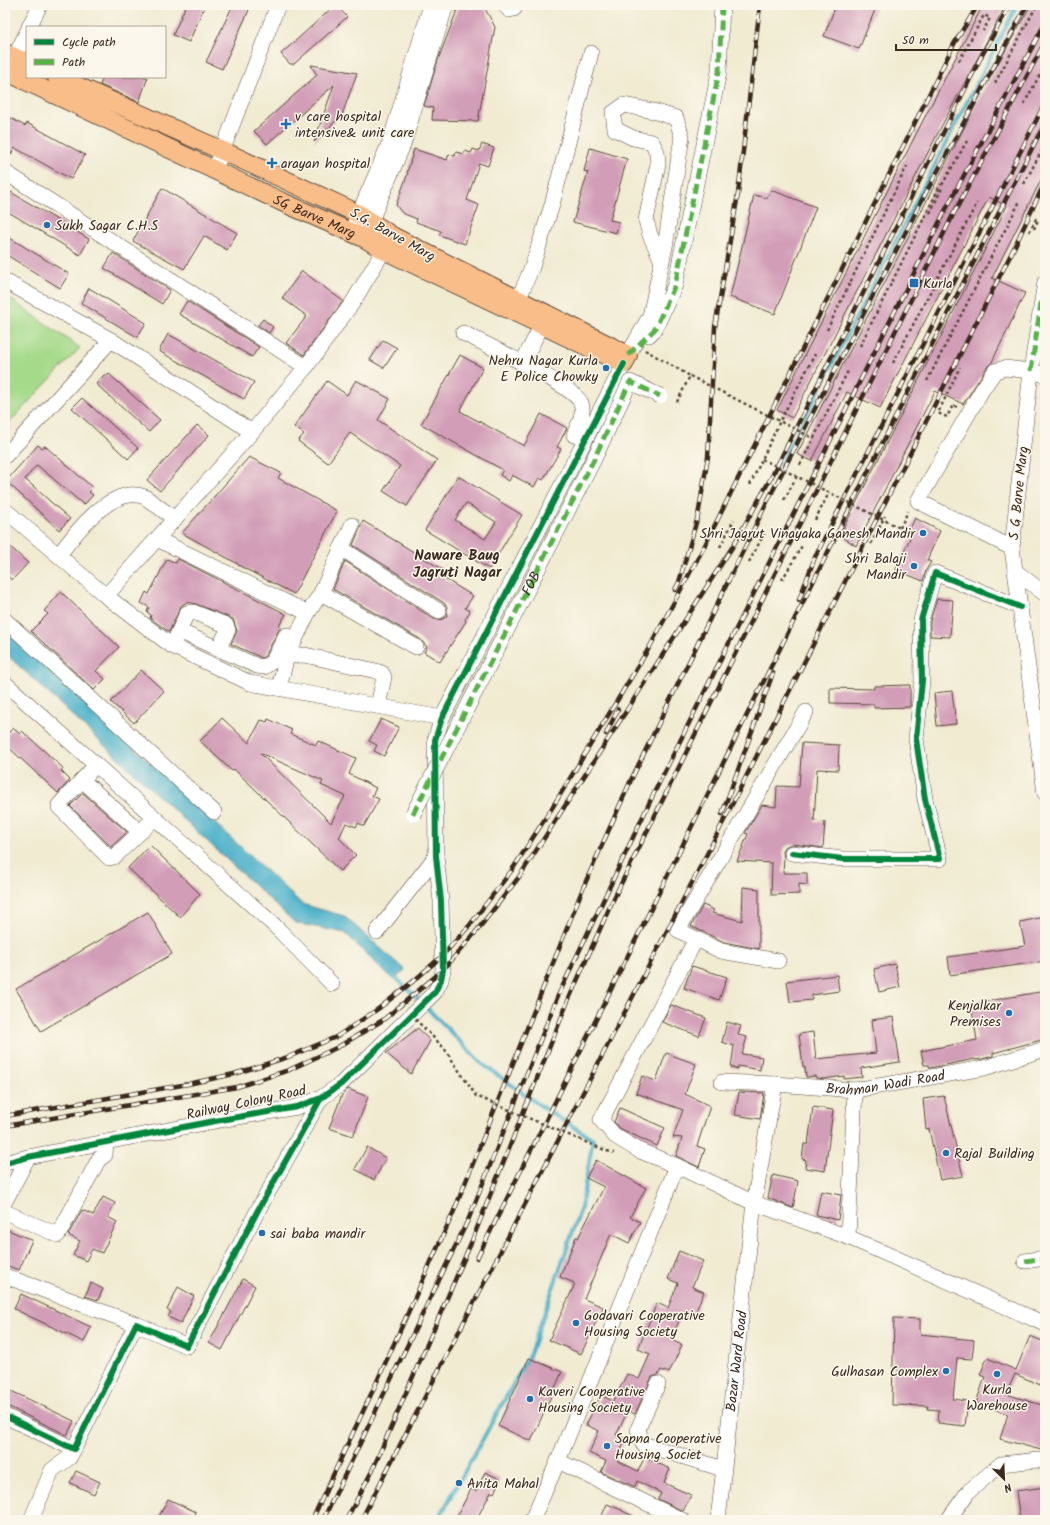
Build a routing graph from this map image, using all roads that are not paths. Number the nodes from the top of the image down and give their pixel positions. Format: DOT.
graph roads {
  1 [pos="40,5"];
  2 [pos="278,5"];
  3 [pos="431,5"];
  4 [pos="446,5"];
  5 [pos="505,5"];
  6 [pos="516,5"];
  7 [pos="722,5"];
  8 [pos="30,26"];
  9 [pos="26,34"];
  10 [pos="591,53"];
  11 [pos="12,63"];
  12 [pos="26,70"];
  13 [pos="40,78"];
  14 [pos="59,78"];
  15 [pos="223,151"];
  16 [pos="215,170"];
  17 [pos="5,172"];
  18 [pos="289,183"];
  19 [pos="280,201"];
  20 [pos="365,218"];
  21 [pos="357,235"];
  22 [pos="384,250"];
  23 [pos="662,261"];
  24 [pos="5,281"];
  25 [pos="1045,282"];
  26 [pos="516,305"];
  27 [pos="542,325"];
  28 [pos="463,333"];
  29 [pos="111,340"];
  30 [pos="630,355"];
  31 [pos="522,363"];
  32 [pos="306,367"];
  33 [pos="1038,373"];
  34 [pos="660,396"];
  35 [pos="252,432"];
  36 [pos="574,435"];
  37 [pos="5,456"];
  38 [pos="5,510"];
  39 [pos="175,519"];
  40 [pos="352,525"];
  41 [pos="157,538"];
  42 [pos="341,548"];
  43 [pos="1012,548"];
  44 [pos="59,555"];
  45 [pos="1015,571"];
  46 [pos="321,593"];
  47 [pos="1045,594"];
  48 [pos="106,596"];
  49 [pos="1020,607"];
  50 [pos="303,611"];
  51 [pos="439,611"];
  52 [pos="5,620"];
  53 [pos="179,631"];
  54 [pos="172,646"];
  55 [pos="416,647"];
  56 [pos="218,649"];
  57 [pos="287,656"];
  58 [pos="5,683"];
  59 [pos="279,688"];
  60 [pos="378,706"];
  61 [pos="806,712"];
  62 [pos="442,718"];
  63 [pos="96,765"];
  64 [pos="82,780"];
  65 [pos="124,790"];
  66 [pos="1045,793"];
  67 [pos="110,805"];
  68 [pos="214,812"];
  69 [pos="413,814"];
  70 [pos="155,818"];
  71 [pos="140,832"];
  72 [pos="792,853"];
  73 [pos="436,856"];
  74 [pos="377,932"];
  75 [pos="696,939"];
  76 [pos="778,961"];
  77 [pos="332,984"];
  78 [pos="1045,1049"];
  79 [pos="722,1082"];
  80 [pos="775,1084"];
  81 [pos="855,1090"];
  82 [pos="321,1098"];
  83 [pos="106,1142"];
  84 [pos="28,1157"];
  85 [pos="5,1163"];
  86 [pos="677,1166"];
  87 [pos="5,1201"];
  88 [pos="754,1203"];
  89 [pos="5,1212"];
  90 [pos="848,1237"];
  91 [pos="1045,1258"];
  92 [pos="1025,1261"];
  93 [pos="5,1276"];
  94 [pos="136,1324"];
  95 [pos="1045,1324"];
  96 [pos="658,1384"];
  97 [pos="5,1416"];
  98 [pos="72,1453"];
  99 [pos="558,1461"];
  100 [pos="1045,1462"];
  101 [pos="724,1469"];
  102 [pos="52,1496"];
  103 [pos="31,1520"];
  104 [pos="532,1520"];
  105 [pos="682,1520"];
  106 [pos="718,1520"];
  107 [pos="948,1520"];
  1 -- 8 [label="street"];
  2 -- 15 [label="street"];
  3 -- 20 [label="street"];
  4 -- 20 [label="street"];
  5 -- 6 [label="street"];
  7 -- 30 [label="street"];
  9 -- 11 [label="street"];
  10 -- 26 [label="street"];
  11 -- 12 [label="main road, SG Barve Marg"];
  13 -- 16 [label="main road, SG Barve Marg"];
  14 -- 15 [label="main road, S.G. Barve Marg"];
  15 -- 16 [label="street"];
  15 -- 18 [label="main road, S.G. Barve Marg"];
  16 -- 19 [label="main road, SG Barve Marg"];
  17 -- 32 [label="street"];
  18 -- 19 [label="main road"];
  18 -- 20 [label="main road, S.G. Barve Marg"];
  19 -- 21 [label="main road, SG Barve Marg"];
  20 -- 21 [label="street"];
  20 -- 26 [label="main road, S.G. Barve Marg"];
  21 -- 22 [label="main road, SG Barve Marg"];
  22 -- 26 [label="main road, SG Barve Marg"];
  22 -- 32 [label="street"];
  23 -- 23 [label="street, Railway Colony Road"];
  23 -- 30 [label="street, Railway Colony Road"];
  24 -- 29 [label="street"];
  25 -- 33 [label="street, S G Barve Marg"];
  26 -- 27 [label="main road, SG Barve Marg"];
  26 -- 30 [label="main road, S.G. Barve Marg"];
  27 -- 30 [label="main road, SG Barve Marg"];
  27 -- 31 [label="street"];
  28 -- 31 [label="street"];
  29 -- 35 [label="street"];
  29 -- 37 [label="street"];
  30 -- 62 [label="street, Railway Colony Road"];
  31 -- 36 [label="street"];
  32 -- 35 [label="street"];
  33 -- 43 [label="street, S G Barve Marg"];
  33 -- 43 [label="street, S G Barve Marg"];
  34 -- 69 [label="street, FOB, bridge"];
  35 -- 39 [label="street"];
  38 -- 44 [label="street"];
  39 -- 41 [label="street"];
  39 -- 44 [label="street"];
  40 -- 42 [label="street"];
  41 -- 48 [label="street"];
  41 -- 50 [label="street"];
  42 -- 46 [label="street"];
  42 -- 51 [label="street"];
  43 -- 45 [label="street"];
  44 -- 48 [label="street"];
  45 -- 47 [label="street"];
  45 -- 49 [label="street"];
  46 -- 50 [label="street"];
  46 -- 55 [label="street"];
  48 -- 54 [label="street"];
  49 -- 66 [label="street"];
  49 -- 72 [label="street"];
  50 -- 56 [label="street"];
  50 -- 57 [label="street"];
  52 -- 68 [label="street"];
  53 -- 54 [label="street"];
  53 -- 56 [label="street"];
  53 -- 56 [label="street"];
  54 -- 59 [label="street"];
  57 -- 59 [label="street"];
  57 -- 60 [label="street"];
  58 -- 63 [label="street"];
  59 -- 60 [label="street"];
  60 -- 62 [label="street"];
  61 -- 75 [label="street"];
  62 -- 73 [label="street, Railway Colony Road"];
  63 -- 64 [label="street"];
  63 -- 65 [label="street"];
  64 -- 67 [label="street"];
  64 -- 71 [label="street"];
  65 -- 67 [label="street"];
  65 -- 70 [label="street"];
  67 -- 71 [label="street"];
  70 -- 71 [label="street"];
  70 -- 77 [label="street"];
  73 -- 74 [label="street"];
  73 -- 82 [label="street, Railway Colony Road"];
  75 -- 76 [label="street"];
  75 -- 86 [label="street"];
  78 -- 81 [label="street, Brahman Wadi Road"];
  79 -- 80 [label="street, Brahman Wadi Road"];
  80 -- 81 [label="street, Brahman Wadi Road"];
  80 -- 88 [label="street, Bazar Ward Road"];
  81 -- 90 [label="street"];
  82 -- 83 [label="street, Railway Colony Road"];
  82 -- 94 [label="street"];
  83 -- 84 [label="street, Railway Colony Road"];
  83 -- 89 [label="street"];
  84 -- 85 [label="street, Railway Colony Road"];
  84 -- 87 [label="street"];
  86 -- 88 [label="street"];
  86 -- 99 [label="street"];
  88 -- 90 [label="street"];
  88 -- 101 [label="street, Bazar Ward Road"];
  90 -- 95 [label="street"];
  91 -- 92 [label="street"];
  93 -- 94 [label="street"];
  94 -- 98 [label="street"];
  96 -- 101 [label="street"];
  97 -- 98 [label="street"];
  98 -- 102 [label="street"];
  98 -- 103 [label="street"];
  99 -- 104 [label="street"];
  99 -- 105 [label="street"];
  100 -- 107 [label="street"];
  101 -- 106 [label="street, Bazar Ward Road"];
}
